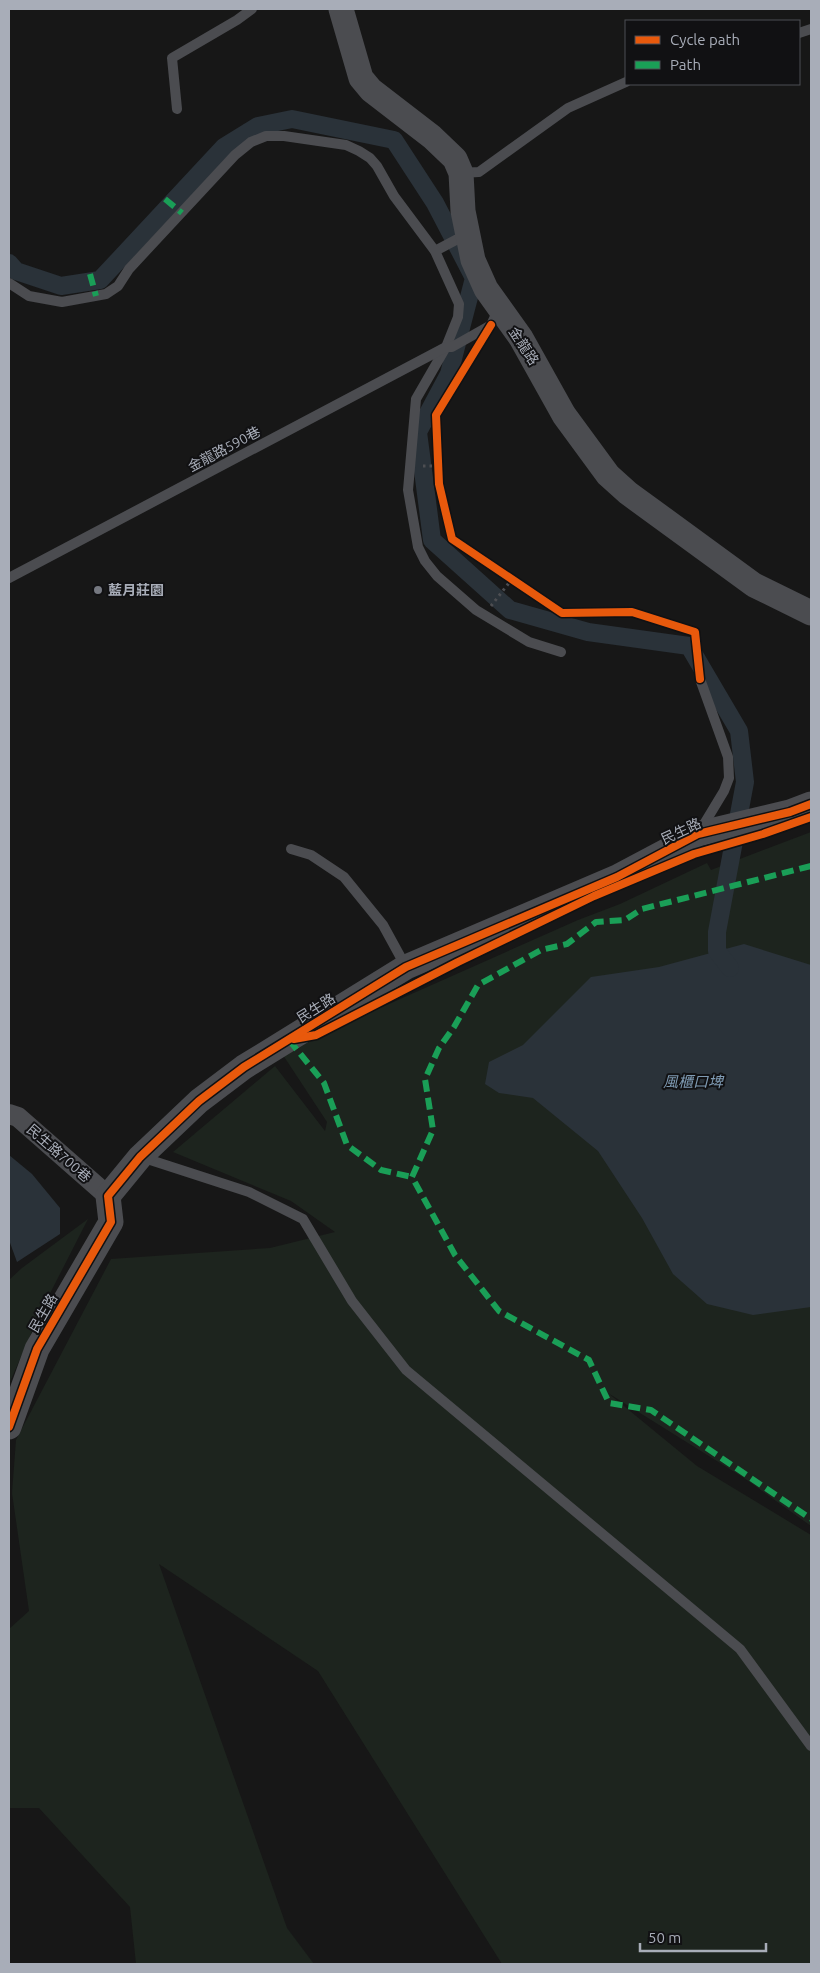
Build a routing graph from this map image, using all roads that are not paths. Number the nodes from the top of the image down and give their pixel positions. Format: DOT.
graph roads {
  1 [pos="252,9"];
  2 [pos="341,9"];
  3 [pos="625,82"];
  4 [pos="177,109"];
  5 [pos="461,173"];
  6 [pos="467,234"];
  7 [pos="435,251"];
  8 [pos="9,283"];
  9 [pos="499,309"];
  10 [pos="449,347"];
  11 [pos="9,578"];
  12 [pos="811,613"];
  13 [pos="561,652"];
  14 [pos="700,679"];
  15 [pos="811,804"];
  16 [pos="696,844"];
  17 [pos="291,849"];
  18 [pos="406,967"];
  19 [pos="9,1114"];
  20 [pos="140,1157"];
  21 [pos="108,1196"];
  22 [pos="9,1427"];
  23 [pos="811,1746"];
  1 -- 4 [label="lane"];
  2 -- 5 [label="street, 金龍路"];
  3 -- 5 [label="lane"];
  5 -- 6 [label="street, 金龍路"];
  6 -- 7 [label="lane"];
  6 -- 9 [label="street, 金龍路"];
  7 -- 8 [label="lane"];
  7 -- 10 [label="lane"];
  9 -- 10 [label="lane, 金龍路590巷"];
  9 -- 12 [label="street, 金龍路"];
  10 -- 11 [label="lane, 金龍路590巷"];
  10 -- 13 [label="lane"];
  14 -- 16 [label="lane"];
  15 -- 16 [label="street, 民生路"];
  16 -- 18 [label="street, 民生路"];
  17 -- 18 [label="lane"];
  18 -- 20 [label="street, 民生路"];
  19 -- 21 [label="street, 民生路700巷"];
  20 -- 21 [label="street, 民生路"];
  20 -- 23 [label="lane"];
  21 -- 22 [label="street, 民生路"];
}
